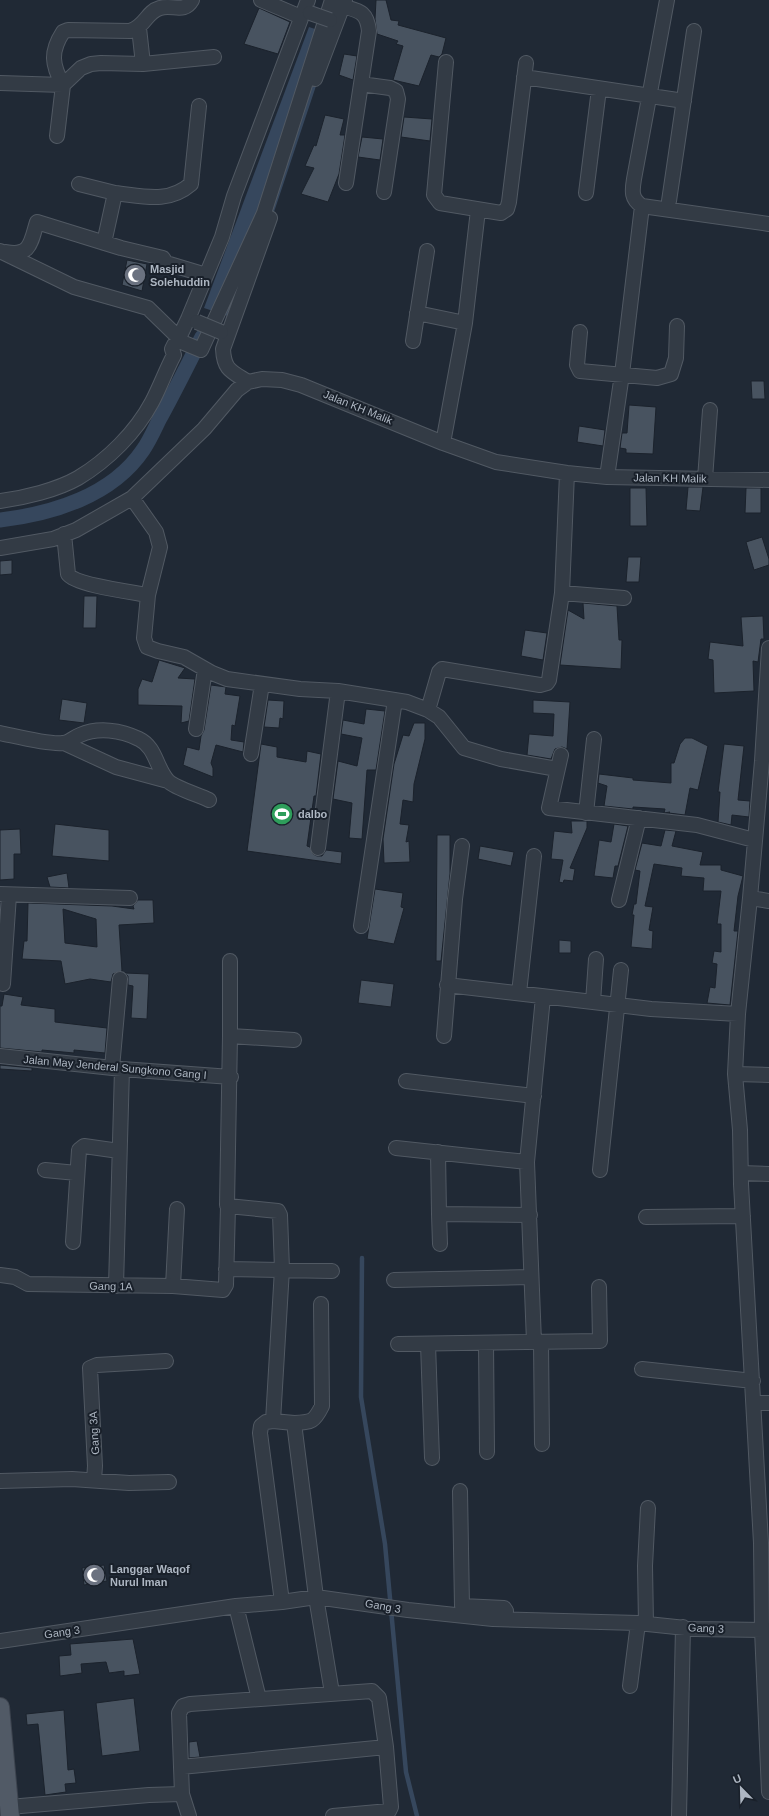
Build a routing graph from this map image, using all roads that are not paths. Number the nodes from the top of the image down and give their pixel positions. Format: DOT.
graph roads {
  1 [pos="192,0"];
  2 [pos="261,0"];
  3 [pos="667,0"];
  4 [pos="340,2"];
  5 [pos="305,10"];
  6 [pos="333,21"];
  7 [pos="139,28"];
  8 [pos="694,31"];
  9 [pos="214,57"];
  10 [pos="446,62"];
  11 [pos="143,64"];
  12 [pos="0,83"];
  13 [pos="361,84"];
  14 [pos="63,85"];
  15 [pos="599,89"];
  16 [pos="649,96"];
  17 [pos="684,101"];
  18 [pos="199,106"];
  19 [pos="57,136"];
  20 [pos="80,184"];
  21 [pos="346,184"];
  22 [pos="384,192"];
  23 [pos="115,193"];
  24 [pos="586,193"];
  25 [pos="669,201"];
  26 [pos="642,206"];
  27 [pos="478,210"];
  28 [pos="769,224"];
  29 [pos="104,243"];
  30 [pos="427,251"];
  31 [pos="206,276"];
  32 [pos="416,313"];
  33 [pos="192,320"];
  34 [pos="465,323"];
  35 [pos="677,326"];
  36 [pos="580,332"];
  37 [pos="225,333"];
  38 [pos="413,341"];
  39 [pos="622,374"];
  40 [pos="248,382"];
  41 [pos="710,410"];
  42 [pos="443,443"];
  43 [pos="566,473"];
  44 [pos="607,477"];
  45 [pos="705,479"];
  46 [pos="769,480"];
  47 [pos="132,498"];
  48 [pos="0,501"];
  49 [pos="64,534"];
  50 [pos="0,548"];
  51 [pos="562,593"];
  52 [pos="148,594"];
  53 [pos="624,598"];
  54 [pos="769,648"];
  55 [pos="205,669"];
  56 [pos="262,684"];
  57 [pos="338,691"];
  58 [pos="396,700"];
  59 [pos="428,710"];
  60 [pos="196,729"];
  61 [pos="0,733"];
  62 [pos="594,739"];
  63 [pos="64,743"];
  64 [pos="251,754"];
  65 [pos="561,755"];
  66 [pos="765,761"];
  67 [pos="557,769"];
  68 [pos="168,781"];
  69 [pos="209,800"];
  70 [pos="586,813"];
  71 [pos="639,818"];
  72 [pos="754,840"];
  73 [pos="462,846"];
  74 [pos="318,848"];
  75 [pos="534,856"];
  76 [pos="5,894"];
  77 [pos="130,898"];
  78 [pos="750,898"];
  79 [pos="619,900"];
  80 [pos="769,901"];
  81 [pos="361,926"];
  82 [pos="596,959"];
  83 [pos="230,961"];
  84 [pos="621,970"];
  85 [pos="120,979"];
  86 [pos="3,984"];
  87 [pos="447,985"];
  88 [pos="519,994"];
  89 [pos="543,997"];
  90 [pos="593,1002"];
  91 [pos="616,1006"];
  92 [pos="738,1014"];
  93 [pos="230,1036"];
  94 [pos="444,1036"];
  95 [pos="294,1040"];
  96 [pos="0,1056"];
  97 [pos="117,1069"];
  98 [pos="735,1074"];
  99 [pos="769,1075"];
  100 [pos="231,1077"];
  101 [pos="406,1081"];
  102 [pos="534,1096"];
  103 [pos="396,1148"];
  104 [pos="119,1151"];
  105 [pos="438,1152"];
  106 [pos="527,1162"];
  107 [pos="45,1170"];
  108 [pos="600,1170"];
  109 [pos="77,1172"];
  110 [pos="741,1173"];
  111 [pos="769,1174"];
  112 [pos="228,1206"];
  113 [pos="177,1209"];
  114 [pos="439,1214"];
  115 [pos="530,1215"];
  116 [pos="743,1216"];
  117 [pos="646,1217"];
  118 [pos="73,1242"];
  119 [pos="440,1244"];
  120 [pos="226,1269"];
  121 [pos="282,1269"];
  122 [pos="332,1271"];
  123 [pos="0,1275"];
  124 [pos="531,1277"];
  125 [pos="394,1280"];
  126 [pos="116,1286"];
  127 [pos="173,1286"];
  128 [pos="599,1287"];
  129 [pos="321,1304"];
  130 [pos="538,1342"];
  131 [pos="486,1343"];
  132 [pos="398,1344"];
  133 [pos="428,1344"];
  134 [pos="166,1361"];
  135 [pos="642,1369"];
  136 [pos="753,1381"];
  137 [pos="754,1403"];
  138 [pos="769,1403"];
  139 [pos="273,1421"];
  140 [pos="294,1423"];
  141 [pos="542,1444"];
  142 [pos="487,1452"];
  143 [pos="432,1458"];
  144 [pos="94,1480"];
  145 [pos="0,1481"];
  146 [pos="169,1482"];
  147 [pos="460,1491"];
  148 [pos="648,1508"];
  149 [pos="316,1597"];
  150 [pos="282,1602"];
  151 [pos="236,1606"];
  152 [pos="505,1619"];
  153 [pos="642,1623"];
  154 [pos="682,1627"];
  155 [pos="766,1630"];
  156 [pos="0,1641"];
  157 [pos="767,1681"];
  158 [pos="630,1686"];
  159 [pos="332,1693"];
  160 [pos="259,1699"];
  161 [pos="0,1707"];
  162 [pos="386,1748"];
  163 [pos="181,1767"];
  164 [pos="768,1767"];
  165 [pos="769,1792"];
  166 [pos="182,1794"];
  167 [pos="10,1812"];
  168 [pos="189,1816"];
  169 [pos="334,1816"];
  170 [pos="679,1816"];
  1 -- 7 [label="street"];
  2 -- 5 [label="street"];
  3 -- 16 [label="street"];
  4 -- 6 [label="street"];
  4 -- 13 [label="street"];
  4 -- 29 [label="street"];
  5 -- 6 [label="street, bridge"];
  5 -- 31 [label="street"];
  6 -- 37 [label="street"];
  7 -- 11 [label="street"];
  7 -- 14 [label="street"];
  8 -- 17 [label="street"];
  9 -- 11 [label="street"];
  10 -- 27 [label="street"];
  11 -- 14 [label="street"];
  12 -- 14 [label="street"];
  13 -- 21 [label="street"];
  13 -- 22 [label="street"];
  14 -- 19 [label="street"];
  15 -- 16 [label="street"];
  15 -- 24 [label="street"];
  15 -- 27 [label="street"];
  16 -- 17 [label="street"];
  16 -- 26 [label="street"];
  17 -- 25 [label="street"];
  18 -- 23 [label="street"];
  20 -- 23 [label="street"];
  23 -- 29 [label="street"];
  26 -- 28 [label="street"];
  26 -- 39 [label="street"];
  27 -- 34 [label="street"];
  29 -- 31 [label="street"];
  30 -- 32 [label="street"];
  31 -- 33 [label="street"];
  32 -- 34 [label="street"];
  32 -- 38 [label="street"];
  33 -- 37 [label="street, bridge"];
  33 -- 48 [label="street"];
  34 -- 42 [label="street"];
  35 -- 39 [label="street"];
  36 -- 39 [label="street"];
  37 -- 40 [label="street"];
  39 -- 44 [label="street"];
  40 -- 42 [label="street, Jalan KH Malik"];
  40 -- 47 [label="street"];
  41 -- 45 [label="street"];
  42 -- 43 [label="street, Jalan KH Malik"];
  43 -- 44 [label="street, Jalan KH Malik"];
  43 -- 51 [label="street"];
  44 -- 45 [label="street, Jalan KH Malik"];
  45 -- 46 [label="street, Jalan KH Malik"];
  47 -- 49 [label="street"];
  47 -- 52 [label="street"];
  49 -- 50 [label="street"];
  49 -- 52 [label="street"];
  51 -- 53 [label="street"];
  51 -- 59 [label="street"];
  52 -- 55 [label="street"];
  54 -- 66 [label="street"];
  55 -- 56 [label="street"];
  55 -- 60 [label="street"];
  56 -- 57 [label="street"];
  56 -- 64 [label="street"];
  57 -- 58 [label="street"];
  57 -- 74 [label="street"];
  58 -- 59 [label="street"];
  58 -- 81 [label="street"];
  59 -- 67 [label="street"];
  61 -- 63 [label="street"];
  62 -- 70 [label="street"];
  63 -- 68 [label="street"];
  63 -- 68 [label="street"];
  65 -- 67 [label="street"];
  66 -- 72 [label="street"];
  67 -- 70 [label="street"];
  68 -- 69 [label="street"];
  70 -- 71 [label="street"];
  71 -- 72 [label="street"];
  71 -- 79 [label="street"];
  72 -- 78 [label="street"];
  73 -- 87 [label="street"];
  75 -- 88 [label="street"];
  76 -- 77 [label="street"];
  76 -- 86 [label="street"];
  78 -- 80 [label="street"];
  78 -- 92 [label="street"];
  82 -- 90 [label="street"];
  83 -- 93 [label="street"];
  84 -- 91 [label="street"];
  85 -- 97 [label="street"];
  87 -- 88 [label="street"];
  87 -- 94 [label="street"];
  88 -- 89 [label="street"];
  89 -- 90 [label="street"];
  89 -- 102 [label="street"];
  90 -- 91 [label="street"];
  91 -- 92 [label="street"];
  91 -- 108 [label="street"];
  92 -- 98 [label="street"];
  93 -- 95 [label="street"];
  93 -- 100 [label="street"];
  96 -- 97 [label="street, Jalan May Jenderal Sungkono Gang I"];
  97 -- 100 [label="street, Jalan May Jenderal Sungkono Gang I"];
  97 -- 104 [label="street"];
  98 -- 99 [label="street"];
  98 -- 110 [label="street"];
  100 -- 112 [label="street"];
  101 -- 102 [label="street"];
  102 -- 106 [label="street"];
  103 -- 105 [label="street"];
  104 -- 109 [label="street"];
  104 -- 126 [label="street"];
  105 -- 106 [label="street"];
  105 -- 114 [label="street"];
  106 -- 115 [label="street"];
  107 -- 109 [label="street"];
  109 -- 118 [label="street"];
  110 -- 111 [label="street"];
  110 -- 116 [label="street"];
  112 -- 120 [label="street"];
  112 -- 121 [label="street"];
  113 -- 127 [label="street"];
  114 -- 115 [label="street"];
  114 -- 119 [label="street"];
  115 -- 124 [label="street"];
  116 -- 117 [label="street"];
  116 -- 136 [label="street"];
  120 -- 121 [label="street"];
  120 -- 127 [label="street, Gang 1A"];
  121 -- 122 [label="street"];
  121 -- 139 [label="street"];
  123 -- 126 [label="street, Gang 1A"];
  124 -- 125 [label="street"];
  124 -- 130 [label="street"];
  126 -- 127 [label="street, Gang 1A"];
  128 -- 130 [label="street"];
  129 -- 140 [label="street"];
  130 -- 131 [label="street"];
  130 -- 141 [label="street"];
  131 -- 133 [label="street"];
  131 -- 142 [label="street"];
  132 -- 133 [label="street"];
  133 -- 143 [label="street"];
  134 -- 144 [label="street, Gang 3A"];
  135 -- 136 [label="street"];
  136 -- 137 [label="street"];
  137 -- 138 [label="street"];
  137 -- 155 [label="street"];
  139 -- 140 [label="street"];
  139 -- 150 [label="street"];
  140 -- 149 [label="street"];
  144 -- 145 [label="street"];
  144 -- 146 [label="street"];
  147 -- 152 [label="street"];
  148 -- 153 [label="street"];
  149 -- 150 [label="street, Gang 3"];
  149 -- 152 [label="street, Gang 3"];
  149 -- 159 [label="street"];
  150 -- 151 [label="street, Gang 3"];
  151 -- 156 [label="street, Gang 3"];
  151 -- 160 [label="street"];
  152 -- 153 [label="street, Gang 3"];
  153 -- 154 [label="street, Gang 3"];
  153 -- 158 [label="street"];
  154 -- 155 [label="street, Gang 3"];
  154 -- 170 [label="street"];
  155 -- 157 [label="street"];
  157 -- 164 [label="street"];
  159 -- 160 [label="street"];
  159 -- 162 [label="street"];
  160 -- 163 [label="street"];
  161 -- 167 [label="main road"];
  162 -- 163 [label="street"];
  162 -- 169 [label="street"];
  163 -- 166 [label="street"];
  164 -- 165 [label="street"];
  166 -- 167 [label="street"];
  166 -- 168 [label="street"];
}
